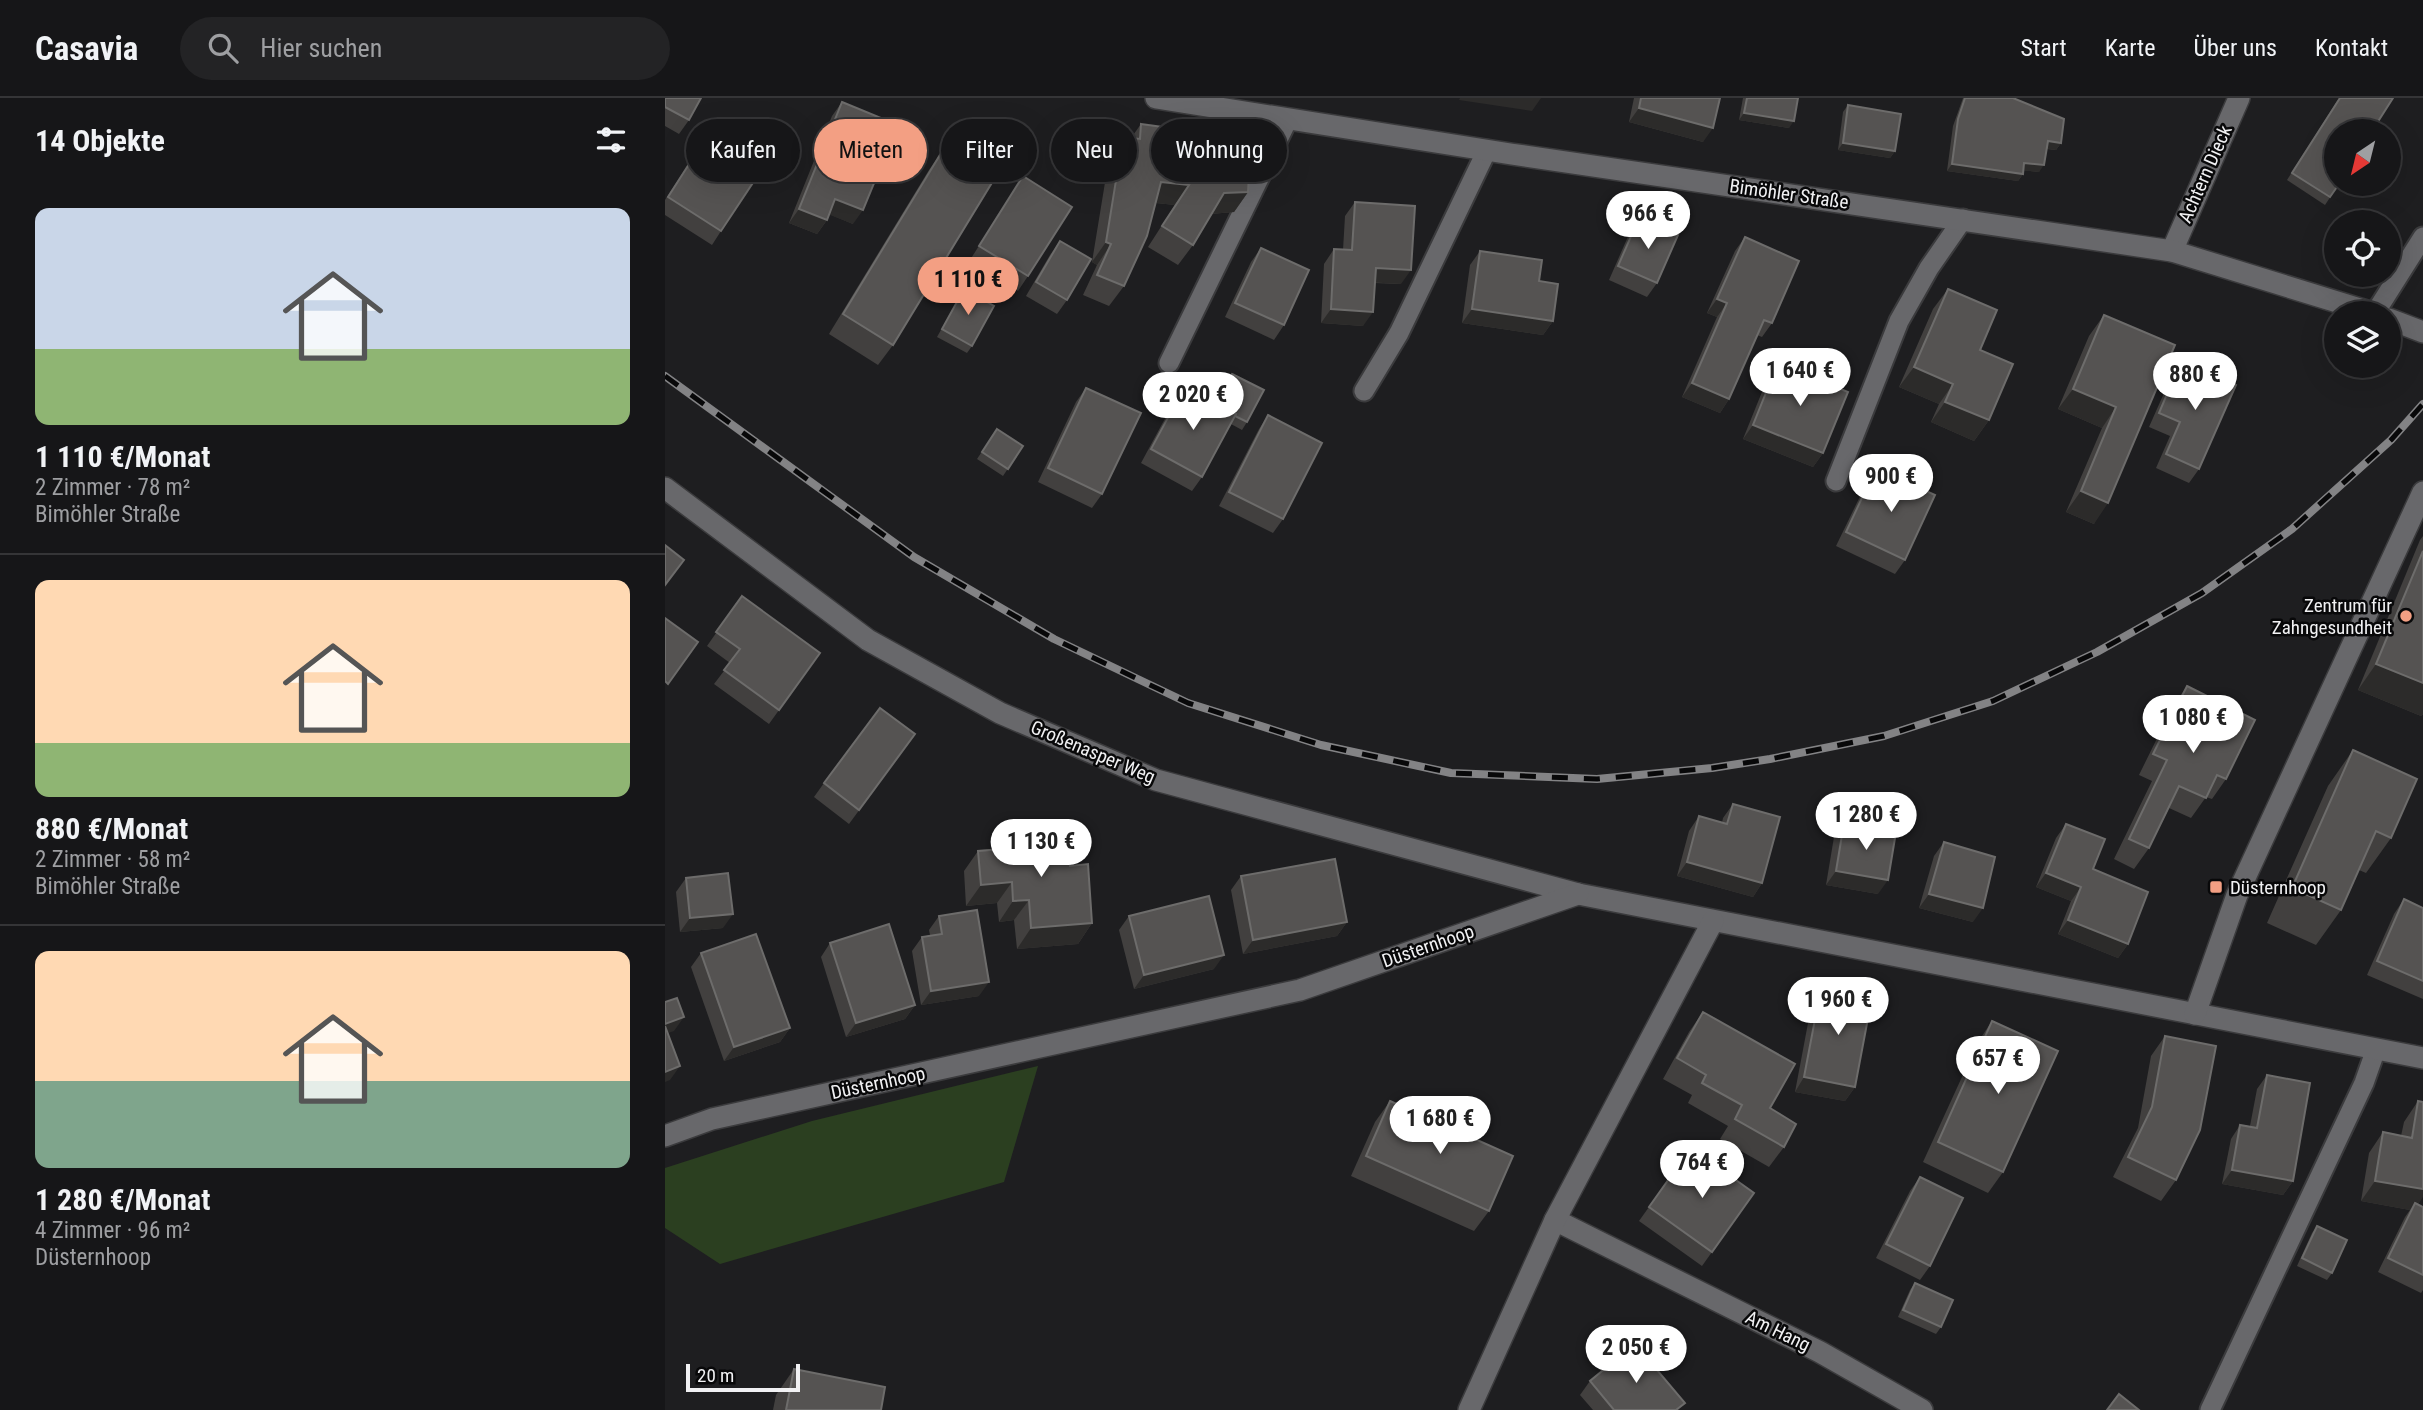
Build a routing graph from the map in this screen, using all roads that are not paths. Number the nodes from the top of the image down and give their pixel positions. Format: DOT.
graph roads {
  1 [pos="1156,98"];
  2 [pos="2239,98"];
  3 [pos="1288,119"];
  4 [pos="1487,150"];
  5 [pos="1963,219"];
  6 [pos="2423,237"];
  7 [pos="2172,251"];
  8 [pos="2335,301"];
  9 [pos="2382,301"];
  10 [pos="2401,324"];
  11 [pos="2423,332"];
  12 [pos="1170,363"];
  13 [pos="1364,391"];
  14 [pos="1836,481"];
  15 [pos="665,488"];
  16 [pos="2423,492"];
  17 [pos="1578,894"];
  18 [pos="1713,921"];
  19 [pos="2195,1014"];
  20 [pos="2376,1049"];
  21 [pos="2423,1058"];
  22 [pos="665,1136"];
  23 [pos="1555,1220"];
  24 [pos="1469,1410"];
  25 [pos="1922,1410"];
  26 [pos="2210,1410"];
  1 -- 3 [label="street, Bimöhler Straße"];
  2 -- 7 [label="street, Achtern Dieck"];
  3 -- 4 [label="street, Bimöhler Straße"];
  3 -- 12 [label="lane"];
  4 -- 5 [label="street, Bimöhler Straße"];
  4 -- 13 [label="lane"];
  5 -- 7 [label="street, Bimöhler Straße"];
  5 -- 14 [label="lane"];
  6 -- 9 [label="lane"];
  7 -- 8 [label="street, Bimöhler Straße"];
  10 -- 11 [label="street"];
  15 -- 17 [label="street, Großenasper Weg"];
  16 -- 19 [label="street"];
  17 -- 18 [label="street"];
  17 -- 22 [label="street, Düsternhoop"];
  18 -- 19 [label="street"];
  18 -- 23 [label="street"];
  19 -- 20 [label="street"];
  20 -- 21 [label="street"];
  20 -- 26 [label="lane"];
  23 -- 24 [label="street"];
  23 -- 25 [label="street, Am Hang"];
}
